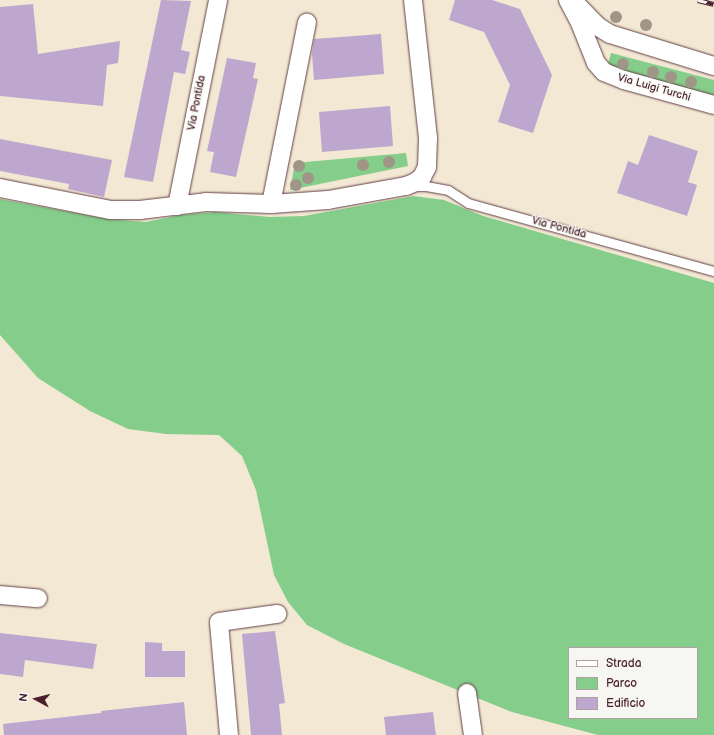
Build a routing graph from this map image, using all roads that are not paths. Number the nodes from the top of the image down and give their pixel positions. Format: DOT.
graph roads {
  1 [pos="218,0"];
  2 [pos="413,0"];
  3 [pos="568,0"];
  4 [pos="573,0"];
  5 [pos="307,23"];
  6 [pos="714,66"];
  7 [pos="714,105"];
  8 [pos="406,186"];
  9 [pos="0,188"];
  10 [pos="271,204"];
  11 [pos="177,206"];
  12 [pos="714,271"];
  13 [pos="0,595"];
  14 [pos="38,598"];
  15 [pos="277,614"];
  16 [pos="467,693"];
  17 [pos="229,735"];
  18 [pos="473,735"];
  1 -- 11 [label="street, Via Pontida"];
  2 -- 8 [label="street, Via Pontida"];
  3 -- 7 [label="street, Via Luigi Turchi"];
  4 -- 6 [label="street"];
  5 -- 10 [label="street"];
  8 -- 10 [label="street, Via Pontida"];
  8 -- 12 [label="lane, Via Pontida"];
  9 -- 11 [label="street, Via Pontida"];
  10 -- 11 [label="street, Via Pontida"];
  13 -- 14 [label="street"];
  15 -- 17 [label="street"];
  16 -- 18 [label="street"];
}
